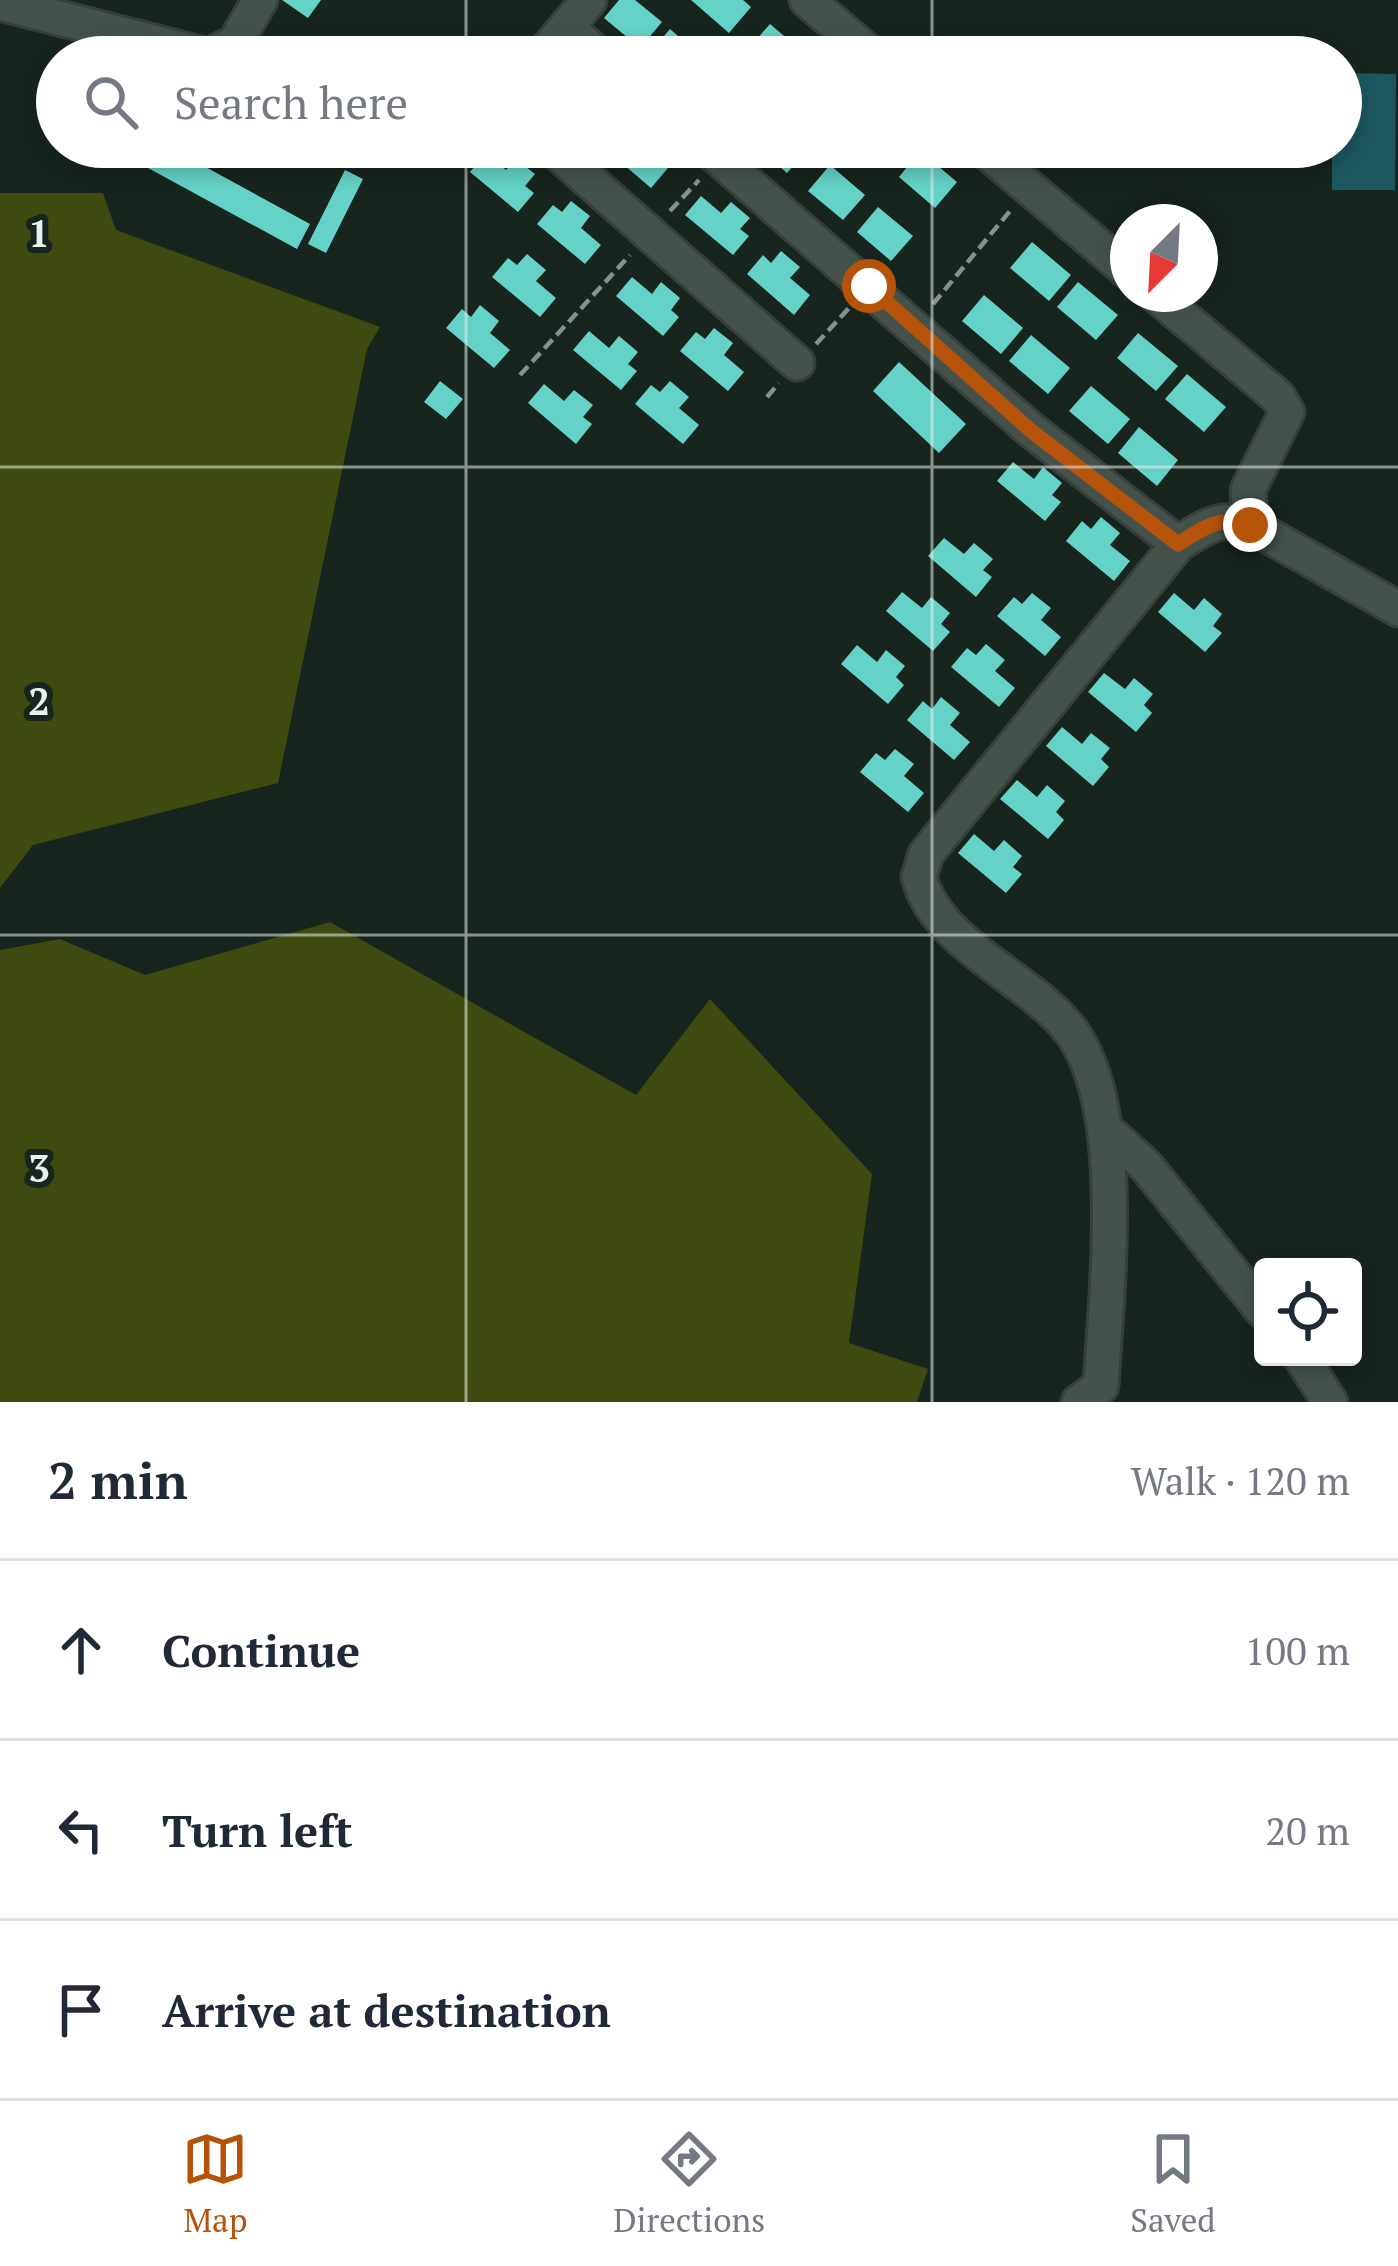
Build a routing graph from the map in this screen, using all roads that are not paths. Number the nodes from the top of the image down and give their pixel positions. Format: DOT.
graph roads {
  1 [pos="260,0"];
  2 [pos="589,0"];
  3 [pos="807,0"];
  4 [pos="0,3"];
  5 [pos="566,27"];
  6 [pos="130,36"];
  7 [pos="239,36"];
  8 [pos="558,36"];
  9 [pos="576,36"];
  10 [pos="849,36"];
  11 [pos="575,168"];
  12 [pos="731,168"];
  13 [pos="1006,168"];
  14 [pos="1110,256"];
  15 [pos="1177,312"];
  16 [pos="797,364"];
  17 [pos="1250,525"];
  18 [pos="1178,544"];
  19 [pos="1398,609"];
  20 [pos="1106,1130"];
  21 [pos="1254,1300"];
  22 [pos="1306,1366"];
  23 [pos="1079,1402"];
  24 [pos="1330,1402"];
  1 -- 7 [label="street"];
  2 -- 5 [label="street"];
  3 -- 10 [label="street"];
  4 -- 6 [label="street"];
  5 -- 8 [label="street"];
  5 -- 9 [label="street"];
  11 -- 16 [label="street"];
  12 -- 18 [label="street"];
  13 -- 14 [label="street"];
  15 -- 17 [label="street"];
  17 -- 18 [label="street"];
  17 -- 19 [label="street"];
  18 -- 20 [label="street"];
  20 -- 21 [label="street"];
  20 -- 23 [label="street"];
  22 -- 24 [label="street"];
}
